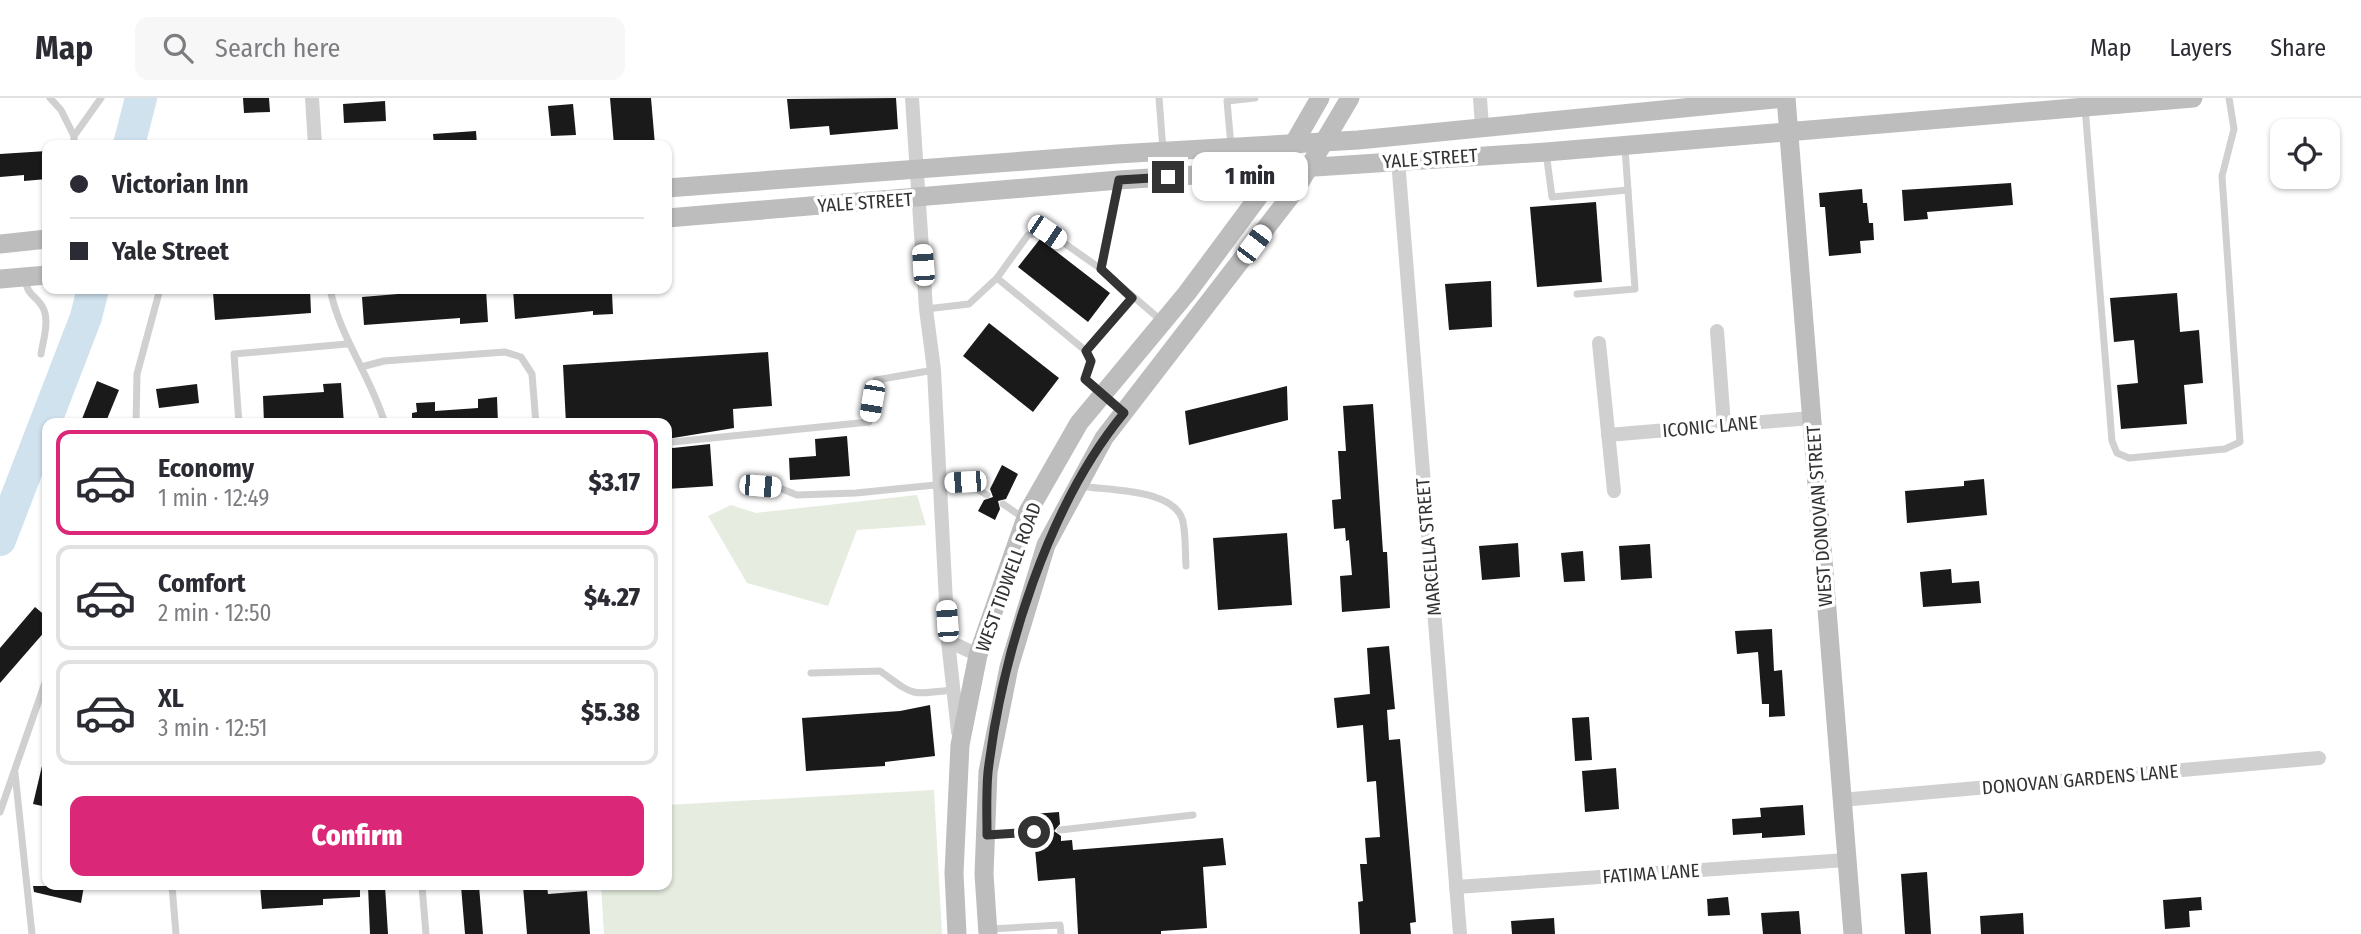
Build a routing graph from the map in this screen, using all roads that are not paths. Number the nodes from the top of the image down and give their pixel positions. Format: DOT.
graph roads {
  1 [pos="50,98"];
  2 [pos="101,98"];
  3 [pos="313,98"];
  4 [pos="912,98"];
  5 [pos="1159,98"];
  6 [pos="1255,98"];
  7 [pos="1320,98"];
  8 [pos="1350,98"];
  9 [pos="1480,98"];
  10 [pos="1785,98"];
  11 [pos="2193,98"];
  12 [pos="2229,98"];
  13 [pos="2004,105"];
  14 [pos="2085,107"];
  15 [pos="1482,127"];
  16 [pos="1788,130"];
  17 [pos="74,136"];
  18 [pos="74,140"];
  19 [pos="316,140"];
  20 [pos="1325,140"];
  21 [pos="1294,142"];
  22 [pos="1625,144"];
  23 [pos="1231,146"];
  24 [pos="1164,151"];
  25 [pos="1546,152"];
  26 [pos="1116,153"];
  27 [pos="1398,160"];
  28 [pos="1311,167"];
  29 [pos="1279,169"];
  30 [pos="917,171"];
  31 [pos="1119,180"];
  32 [pos="672,188"];
  33 [pos="1628,190"];
  34 [pos="919,198"];
  35 [pos="672,218"];
  36 [pos="42,240"];
  37 [pos="0,244"];
  38 [pos="1101,269"];
  39 [pos="42,275"];
  40 [pos="25,277"];
  41 [pos="997,278"];
  42 [pos="0,279"];
  43 [pos="159,294"];
  44 [pos="332,294"];
  45 [pos="1577,294"];
  46 [pos="1132,298"];
  47 [pos="926,309"];
  48 [pos="1164,322"];
  49 [pos="1717,331"];
  50 [pos="1599,343"];
  51 [pos="347,344"];
  52 [pos="1086,351"];
  53 [pos="41,354"];
  54 [pos="361,367"];
  55 [pos="934,370"];
  56 [pos="1105,395"];
  57 [pos="1124,413"];
  58 [pos="136,418"];
  59 [pos="239,418"];
  60 [pos="382,418"];
  61 [pos="536,418"];
  62 [pos="1811,418"];
  63 [pos="1724,425"];
  64 [pos="1608,435"];
  65 [pos="672,442"];
  66 [pos="939,483"];
  67 [pos="743,484"];
  68 [pos="1076,485"];
  69 [pos="1614,491"];
  70 [pos="987,495"];
  71 [pos="1003,504"];
  72 [pos="1026,519"];
  73 [pos="1186,566"];
  74 [pos="948,641"];
  75 [pos="978,655"];
  76 [pos="1009,667"];
  77 [pos="811,673"];
  78 [pos="954,690"];
  79 [pos="42,692"];
  80 [pos="960,745"];
  81 [pos="2319,758"];
  82 [pos="15,773"];
  83 [pos="1841,800"];
  84 [pos="0,812"];
  85 [pos="1193,815"];
  86 [pos="1060,830"];
  87 [pos="1034,832"];
  88 [pos="987,835"];
  89 [pos="1846,860"];
  90 [pos="1456,887"];
  91 [pos="173,890"];
  92 [pos="422,890"];
  93 [pos="988,932"];
  94 [pos="957,933"];
  95 [pos="32,934"];
  96 [pos="176,934"];
  97 [pos="426,934"];
  98 [pos="1061,934"];
  99 [pos="1460,934"];
  100 [pos="1853,934"];
  1 -- 17 [label="lane"];
  2 -- 17 [label="lane"];
  3 -- 19 [label="street"];
  4 -- 30 [label="street"];
  5 -- 24 [label="lane"];
  6 -- 23 [label="lane"];
  7 -- 21 [label="main road, WEST TIDWELL ROAD"];
  8 -- 20 [label="main road, WEST TIDWELL ROAD"];
  9 -- 15 [label="street"];
  10 -- 15 [label="main road, YALE STREET"];
  10 -- 16 [label="main road, WEST DONOVAN STREET"];
  11 -- 14 [label="main road, YALE STREET"];
  12 -- 14 [label="lane"];
  13 -- 14 [label="main road, YALE STREET"];
  13 -- 16 [label="main road, YALE STREET"];
  15 -- 20 [label="main road, YALE STREET"];
  16 -- 22 [label="main road, YALE STREET"];
  16 -- 62 [label="main road, WEST DONOVAN STREET"];
  17 -- 18 [label="lane"];
  20 -- 21 [label="main road, YALE STREET"];
  20 -- 28 [label="main road, WEST TIDWELL ROAD"];
  21 -- 23 [label="main road, YALE STREET"];
  21 -- 29 [label="main road, WEST TIDWELL ROAD"];
  22 -- 25 [label="main road, YALE STREET"];
  22 -- 33 [label="lane"];
  23 -- 24 [label="main road, YALE STREET"];
  24 -- 26 [label="main road, YALE STREET"];
  25 -- 27 [label="main road, YALE STREET"];
  25 -- 33 [label="lane"];
  26 -- 30 [label="main road, YALE STREET"];
  26 -- 31 [label="main road"];
  27 -- 28 [label="main road, YALE STREET"];
  27 -- 90 [label="street, MARCELLA STREET"];
  28 -- 29 [label="main road, YALE STREET"];
  28 -- 57 [label="main road, WEST TIDWELL ROAD"];
  29 -- 31 [label="main road, YALE STREET"];
  29 -- 48 [label="main road, WEST TIDWELL ROAD"];
  30 -- 32 [label="main road, YALE STREET"];
  30 -- 34 [label="street"];
  31 -- 34 [label="main road, YALE STREET"];
  31 -- 38 [label="lane"];
  33 -- 45 [label="lane"];
  34 -- 35 [label="main road, YALE STREET"];
  34 -- 47 [label="street"];
  36 -- 37 [label="main road"];
  38 -- 41 [label="lane"];
  38 -- 46 [label="lane"];
  39 -- 40 [label="main road"];
  40 -- 42 [label="main road"];
  40 -- 53 [label="lane"];
  41 -- 47 [label="lane"];
  41 -- 52 [label="lane"];
  43 -- 58 [label="lane"];
  44 -- 51 [label="lane"];
  46 -- 48 [label="lane"];
  46 -- 52 [label="lane"];
  47 -- 55 [label="street"];
  48 -- 56 [label="main road, WEST TIDWELL ROAD"];
  49 -- 63 [label="street"];
  50 -- 64 [label="street"];
  51 -- 54 [label="lane"];
  51 -- 59 [label="lane"];
  52 -- 56 [label="lane"];
  54 -- 60 [label="lane"];
  54 -- 61 [label="lane"];
  55 -- 65 [label="lane"];
  55 -- 66 [label="street"];
  56 -- 57 [label="main road"];
  56 -- 72 [label="main road, WEST TIDWELL ROAD"];
  57 -- 68 [label="main road, WEST TIDWELL ROAD"];
  62 -- 63 [label="street, ICONIC LANE"];
  62 -- 83 [label="main road, WEST DONOVAN STREET"];
  63 -- 64 [label="street, ICONIC LANE"];
  64 -- 69 [label="street"];
  66 -- 67 [label="lane"];
  66 -- 70 [label="lane"];
  66 -- 74 [label="street"];
  68 -- 73 [label="lane"];
  68 -- 76 [label="main road, WEST TIDWELL ROAD"];
  71 -- 72 [label="lane"];
  72 -- 75 [label="main road, WEST TIDWELL ROAD"];
  74 -- 75 [label="street"];
  74 -- 78 [label="street"];
  75 -- 76 [label="main road"];
  75 -- 80 [label="main road, WEST TIDWELL ROAD"];
  76 -- 88 [label="main road, WEST TIDWELL ROAD"];
  77 -- 78 [label="lane"];
  78 -- 80 [label="street"];
  79 -- 82 [label="lane"];
  80 -- 94 [label="main road, WEST TIDWELL ROAD"];
  81 -- 83 [label="street, DONOVAN GARDENS LANE"];
  82 -- 84 [label="lane"];
  82 -- 95 [label="lane"];
  83 -- 89 [label="main road, WEST DONOVAN STREET"];
  85 -- 86 [label="lane"];
  87 -- 88 [label="lane"];
  88 -- 93 [label="main road, WEST TIDWELL ROAD"];
  89 -- 90 [label="street, FATIMA LANE"];
  89 -- 100 [label="main road, WEST DONOVAN STREET"];
  90 -- 99 [label="street, MARCELLA STREET"];
  91 -- 96 [label="lane"];
  92 -- 97 [label="lane"];
  93 -- 94 [label="main road"];
  93 -- 98 [label="lane"];
}
